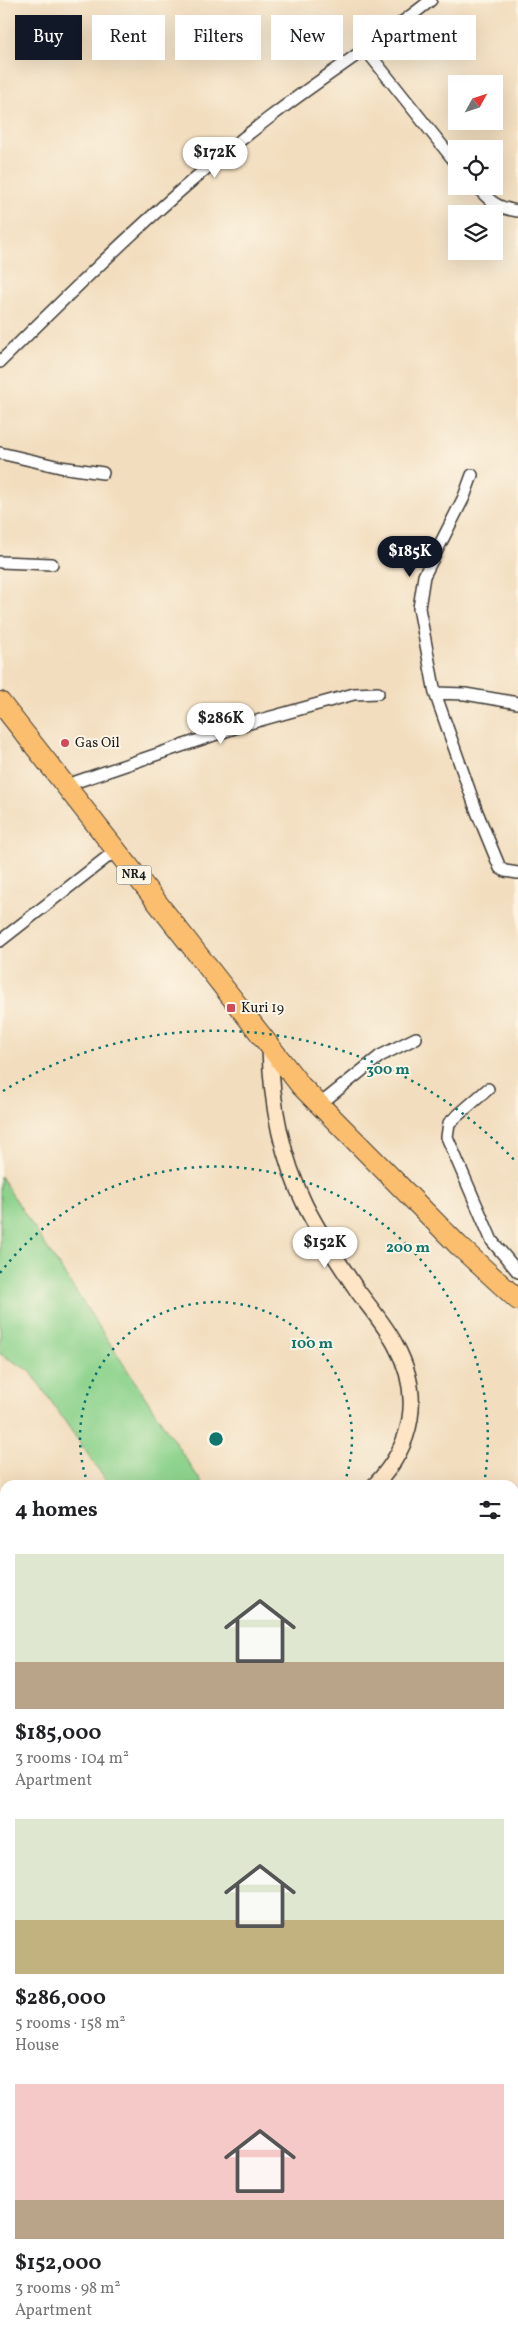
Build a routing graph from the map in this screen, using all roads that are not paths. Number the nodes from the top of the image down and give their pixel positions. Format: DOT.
graph roads {
  1 [pos="431,0"];
  2 [pos="412,15"];
  3 [pos="353,59"];
  4 [pos="374,60"];
  5 [pos="448,153"];
  6 [pos="484,195"];
  7 [pos="518,211"];
  8 [pos="0,362"];
  9 [pos="0,453"];
  10 [pos="103,473"];
  11 [pos="472,475"];
  12 [pos="0,562"];
  13 [pos="52,564"];
  14 [pos="378,693"];
  15 [pos="435,693"];
  16 [pos="0,702"];
  17 [pos="518,703"];
  18 [pos="64,786"];
  19 [pos="115,851"];
  20 [pos="518,873"];
  21 [pos="0,941"];
  22 [pos="416,1038"];
  23 [pos="270,1047"];
  24 [pos="488,1089"];
  25 [pos="319,1105"];
  26 [pos="518,1272"];
  27 [pos="518,1300"];
  28 [pos="378,1480"];
  1 -- 2 [label="street"];
  3 -- 8 [label="street"];
  4 -- 5 [label="street"];
  6 -- 7 [label="street"];
  9 -- 10 [label="street"];
  11 -- 15 [label="street"];
  12 -- 13 [label="street"];
  14 -- 18 [label="street"];
  15 -- 17 [label="street"];
  15 -- 20 [label="street"];
  16 -- 18 [label="highway, NR4"];
  18 -- 19 [label="highway, NR4"];
  19 -- 21 [label="street"];
  19 -- 23 [label="highway, NR4"];
  22 -- 25 [label="street"];
  23 -- 25 [label="highway, NR4"];
  23 -- 28 [label="main road"];
  24 -- 26 [label="street"];
  25 -- 27 [label="highway, NR4"];
}
